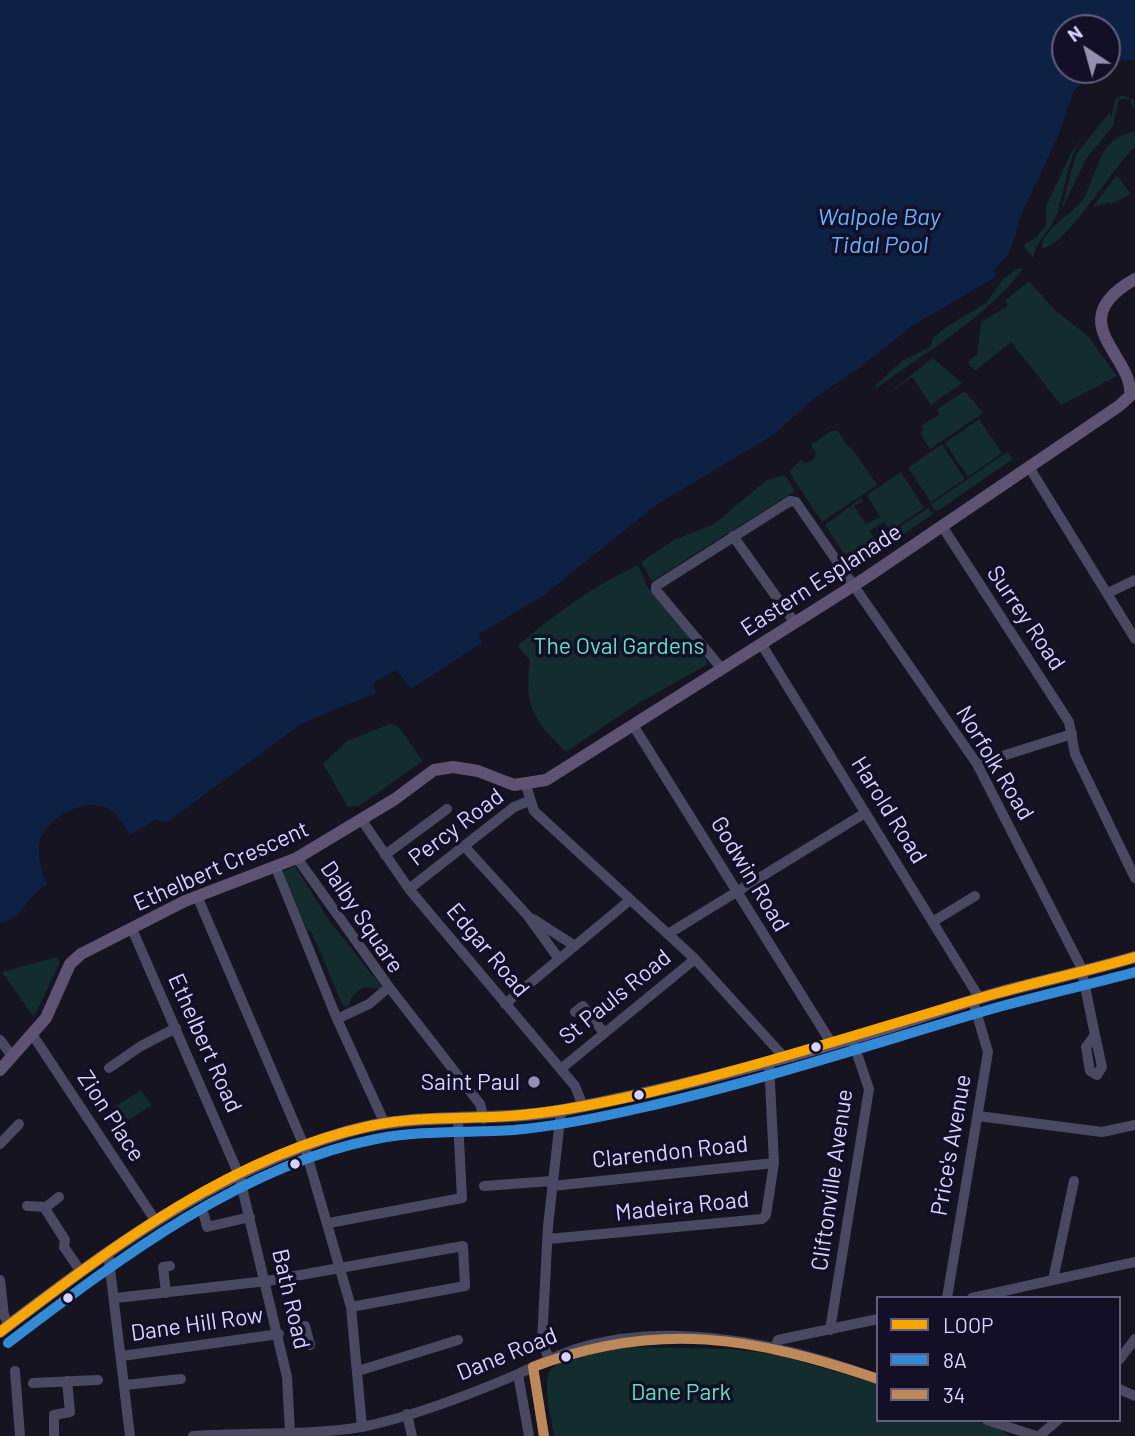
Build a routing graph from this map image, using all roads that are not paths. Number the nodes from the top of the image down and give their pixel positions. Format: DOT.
graph roads {
  1 [pos="1135,279"];
  2 [pos="1132,374"];
  3 [pos="1133,400"];
  4 [pos="1029,467"];
  5 [pos="942,526"];
  6 [pos="733,536"];
  7 [pos="1135,580"];
  8 [pos="853,586"];
  9 [pos="1108,593"];
  10 [pos="795,623"];
  11 [pos="1135,639"];
  12 [pos="762,645"];
  13 [pos="722,669"];
  14 [pos="633,725"];
  15 [pos="1072,734"];
  16 [pos="977,764"];
  17 [pos="526,785"];
  18 [pos="529,801"];
  19 [pos="447,808"];
  20 [pos="866,813"];
  21 [pos="361,819"];
  22 [pos="464,846"];
  23 [pos="385,856"];
  24 [pos="297,858"];
  25 [pos="276,867"];
  26 [pos="1135,878"];
  27 [pos="409,889"];
  28 [pos="736,892"];
  29 [pos="197,896"];
  30 [pos="975,896"];
  31 [pos="630,900"];
  32 [pos="528,916"];
  33 [pos="933,921"];
  34 [pos="132,929"];
  35 [pos="668,934"];
  36 [pos="575,946"];
  37 [pos="1135,957"];
  38 [pos="559,959"];
  39 [pos="695,959"];
  40 [pos="1082,972"];
  41 [pos="389,987"];
  42 [pos="976,1000"];
  43 [pos="505,1004"];
  44 [pos="575,1012"];
  45 [pos="337,1019"];
  46 [pos="176,1028"];
  47 [pos="32,1034"];
  48 [pos="604,1034"];
  49 [pos="1094,1035"];
  50 [pos="852,1039"];
  51 [pos="0,1041"];
  52 [pos="832,1044"];
  53 [pos="12,1056"];
  54 [pos="784,1057"];
  55 [pos="769,1062"];
  56 [pos="109,1068"];
  57 [pos="562,1068"];
  58 [pos="0,1070"];
  59 [pos="583,1106"];
  60 [pos="561,1111"];
  61 [pos="978,1116"];
  62 [pos="484,1119"];
  63 [pos="458,1120"];
  64 [pos="19,1124"];
  65 [pos="384,1124"];
  66 [pos="1135,1125"];
  67 [pos="1,1142"];
  68 [pos="305,1148"];
  69 [pos="774,1163"];
  70 [pos="239,1175"];
  71 [pos="1074,1181"];
  72 [pos="552,1184"];
  73 [pos="484,1186"];
  74 [pos="60,1197"];
  75 [pos="27,1206"];
  76 [pos="44,1207"];
  77 [pos="204,1215"];
  78 [pos="250,1217"];
  79 [pos="155,1220"];
  80 [pos="328,1223"];
  81 [pos="548,1239"];
  82 [pos="108,1252"];
  83 [pos="1135,1262"];
  84 [pos="170,1266"];
  85 [pos="341,1269"];
  86 [pos="81,1272"];
  87 [pos="0,1280"];
  88 [pos="1053,1280"];
  89 [pos="267,1281"];
  90 [pos="1019,1292"];
  91 [pos="166,1293"];
  92 [pos="947,1296"];
  93 [pos="988,1296"];
  94 [pos="116,1298"];
  95 [pos="351,1307"];
  96 [pos="876,1319"];
  97 [pos="4,1329"];
  98 [pos="830,1329"];
  99 [pos="284,1331"];
  100 [pos="1135,1339"];
  101 [pos="458,1340"];
  102 [pos="310,1345"];
  103 [pos="775,1347"];
  104 [pos="122,1356"];
  105 [pos="1121,1357"];
  106 [pos="549,1359"];
  107 [pos="533,1367"];
  108 [pos="15,1371"];
  109 [pos="358,1371"];
  110 [pos="518,1374"];
  111 [pos="876,1378"];
  112 [pos="181,1379"];
  113 [pos="97,1380"];
  114 [pos="67,1381"];
  115 [pos="33,1382"];
  116 [pos="125,1385"];
  117 [pos="1,1387"];
  118 [pos="14,1387"];
  119 [pos="407,1414"];
  120 [pos="992,1422"];
  121 [pos="1055,1422"];
  122 [pos="362,1427"];
  123 [pos="1018,1433"];
  124 [pos="295,1434"];
  125 [pos="20,1436"];
  126 [pos="54,1436"];
  127 [pos="130,1436"];
  128 [pos="193,1436"];
  129 [pos="412,1436"];
  130 [pos="529,1436"];
  131 [pos="544,1436"];
  132 [pos="1037,1436"];
  1 -- 2 [label="main road"];
  2 -- 3 [label="main road"];
  3 -- 4 [label="main road, Eastern Esplanade"];
  4 -- 5 [label="main road, Eastern Esplanade"];
  4 -- 9 [label="street"];
  5 -- 8 [label="main road, Eastern Esplanade"];
  5 -- 15 [label="street, Surrey Road"];
  6 -- 8 [label="street, Norfolk Road"];
  6 -- 10 [label="street"];
  6 -- 13 [label="street"];
  7 -- 9 [label="street"];
  8 -- 10 [label="main road, Eastern Esplanade"];
  8 -- 16 [label="street, Norfolk Road"];
  9 -- 11 [label="street"];
  10 -- 12 [label="main road, Eastern Esplanade"];
  12 -- 13 [label="main road, Eastern Esplanade"];
  12 -- 20 [label="street, Harold Road"];
  13 -- 14 [label="main road, Eastern Esplanade"];
  14 -- 17 [label="main road, Eastern Esplanade"];
  14 -- 28 [label="street, Godwin Road"];
  15 -- 16 [label="street"];
  15 -- 26 [label="street, Surrey Road"];
  16 -- 40 [label="street, Norfolk Road"];
  17 -- 18 [label="street"];
  17 -- 21 [label="main road, Ethelbert Crescent"];
  18 -- 22 [label="street, Percy Road"];
  18 -- 31 [label="street"];
  19 -- 23 [label="street"];
  20 -- 28 [label="street"];
  20 -- 33 [label="street, Harold Road"];
  21 -- 23 [label="street, Edgar Road"];
  21 -- 24 [label="main road, Ethelbert Crescent"];
  22 -- 27 [label="street, Percy Road"];
  22 -- 32 [label="street"];
  23 -- 27 [label="street, Edgar Road"];
  24 -- 25 [label="main road, Ethelbert Crescent"];
  24 -- 41 [label="street, Dalby Square"];
  25 -- 29 [label="main road, Ethelbert Crescent"];
  25 -- 45 [label="street"];
  27 -- 43 [label="street, Edgar Road"];
  28 -- 35 [label="street"];
  28 -- 52 [label="street, Godwin Road"];
  29 -- 34 [label="main road, Ethelbert Crescent"];
  29 -- 68 [label="street"];
  30 -- 33 [label="street"];
  31 -- 35 [label="street"];
  31 -- 36 [label="street"];
  32 -- 36 [label="street"];
  32 -- 38 [label="street"];
  33 -- 42 [label="street, Harold Road"];
  34 -- 46 [label="street, Ethelbert Road"];
  34 -- 47 [label="main road, Ethelbert Crescent"];
  35 -- 39 [label="street"];
  36 -- 38 [label="street"];
  37 -- 40 [label="main road"];
  38 -- 43 [label="street"];
  39 -- 48 [label="street, St Pauls Road"];
  39 -- 54 [label="street"];
  40 -- 42 [label="main road"];
  40 -- 49 [label="street, Norfolk Road"];
  41 -- 45 [label="street, Dalby Square"];
  41 -- 62 [label="street"];
  42 -- 50 [label="main road"];
  42 -- 61 [label="street, Price's Avenue"];
  43 -- 57 [label="street, Edgar Road"];
  44 -- 48 [label="street"];
  45 -- 65 [label="street"];
  46 -- 56 [label="street"];
  46 -- 70 [label="street, Ethelbert Road"];
  47 -- 53 [label="main road, Ethelbert Crescent"];
  47 -- 79 [label="street, Zion Place"];
  48 -- 57 [label="street, St Pauls Road"];
  50 -- 52 [label="main road"];
  50 -- 98 [label="street, Cliftonville Avenue"];
  51 -- 53 [label="street"];
  52 -- 54 [label="main road"];
  53 -- 58 [label="main road, Ethelbert Crescent"];
  54 -- 55 [label="main road"];
  55 -- 59 [label="main road"];
  55 -- 69 [label="street, Clarendon Road"];
  57 -- 59 [label="street, Edgar Road"];
  59 -- 60 [label="main road"];
  60 -- 62 [label="main road"];
  60 -- 72 [label="street"];
  61 -- 66 [label="street"];
  61 -- 92 [label="street, Price's Avenue"];
  62 -- 63 [label="main road"];
  63 -- 65 [label="main road"];
  63 -- 80 [label="street"];
  64 -- 67 [label="street"];
  65 -- 68 [label="main road"];
  68 -- 70 [label="main road"];
  68 -- 80 [label="street"];
  69 -- 72 [label="street, Clarendon Road"];
  69 -- 81 [label="street, Madeira Road"];
  70 -- 78 [label="street, Bath Road"];
  70 -- 79 [label="main road"];
  71 -- 88 [label="street"];
  72 -- 73 [label="street, Clarendon Road"];
  72 -- 81 [label="street"];
  74 -- 76 [label="street"];
  75 -- 76 [label="street"];
  76 -- 86 [label="street"];
  77 -- 78 [label="street"];
  78 -- 89 [label="street, Bath Road"];
  79 -- 82 [label="main road"];
  80 -- 85 [label="street"];
  81 -- 106 [label="street"];
  82 -- 86 [label="main road"];
  82 -- 94 [label="street"];
  83 -- 88 [label="street"];
  84 -- 91 [label="street"];
  85 -- 89 [label="street"];
  85 -- 95 [label="street"];
  85 -- 95 [label="street"];
  86 -- 97 [label="main road"];
  87 -- 97 [label="street"];
  88 -- 90 [label="street"];
  89 -- 91 [label="street"];
  89 -- 99 [label="street, Bath Road"];
  90 -- 93 [label="street"];
  91 -- 94 [label="street"];
  94 -- 104 [label="street"];
  95 -- 109 [label="street"];
  96 -- 98 [label="street"];
  98 -- 103 [label="street"];
  99 -- 102 [label="street"];
  99 -- 104 [label="street, Dane Hill Row"];
  99 -- 124 [label="street, Bath Road"];
  100 -- 105 [label="street"];
  101 -- 109 [label="street"];
  103 -- 106 [label="street, Dane Road"];
  103 -- 111 [label="street, Dane Road"];
  104 -- 116 [label="street"];
  106 -- 107 [label="street, Dane Road"];
  107 -- 110 [label="street, Dane Road"];
  107 -- 131 [label="street"];
  108 -- 118 [label="street"];
  109 -- 122 [label="street"];
  110 -- 119 [label="street, Dane Road"];
  110 -- 130 [label="street"];
  112 -- 116 [label="street"];
  113 -- 114 [label="street"];
  114 -- 115 [label="street"];
  114 -- 126 [label="street"];
  116 -- 127 [label="street"];
  117 -- 118 [label="street"];
  118 -- 125 [label="street"];
  119 -- 122 [label="street, Dane Road"];
  119 -- 129 [label="street"];
  120 -- 123 [label="street"];
  121 -- 132 [label="street"];
  122 -- 124 [label="street, Dane Road"];
  123 -- 132 [label="street"];
  124 -- 128 [label="street, Dane Road"];
}
